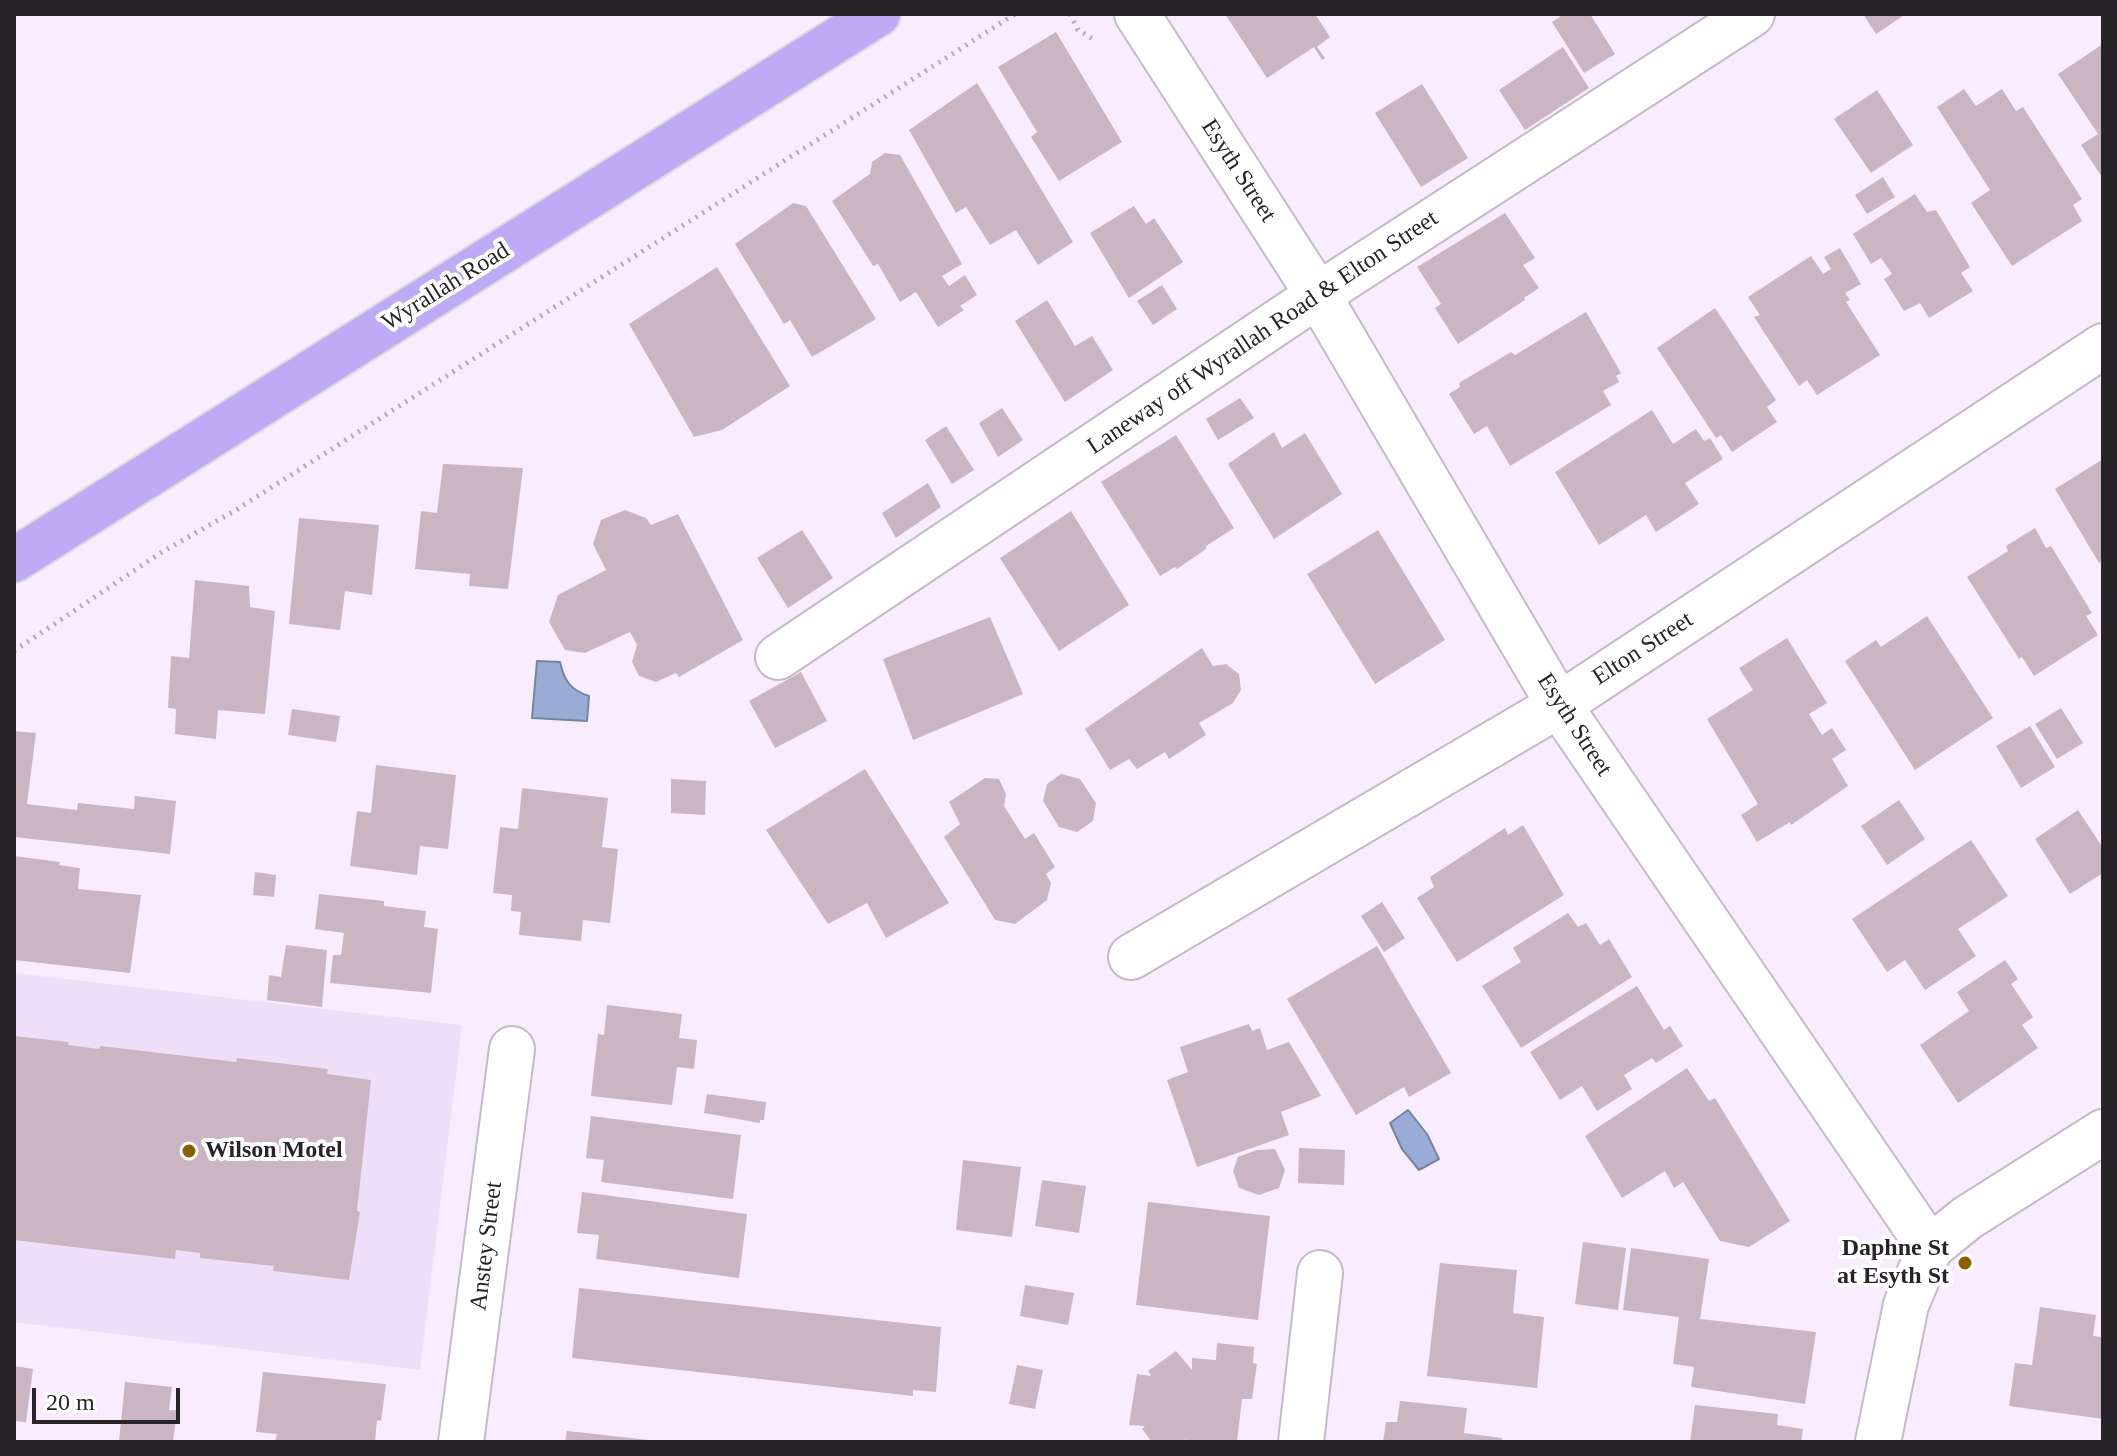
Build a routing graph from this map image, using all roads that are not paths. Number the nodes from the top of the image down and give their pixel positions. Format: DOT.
graph roads {
  1 [pos="878,14"];
  2 [pos="1137,14"];
  3 [pos="1752,14"];
  4 [pos="1318,295"];
  5 [pos="2103,346"];
  6 [pos="14,560"];
  7 [pos="778,657"];
  8 [pos="1559,705"];
  9 [pos="1131,957"];
  10 [pos="512,1049"];
  11 [pos="2103,1132"];
  12 [pos="1930,1248"];
  13 [pos="1320,1273"];
  14 [pos="461,1442"];
  15 [pos="1301,1442"];
  16 [pos="1878,1442"];
  1 -- 6 [label="main road, Wyrallah Road"];
  2 -- 4 [label="street, Esyth Street"];
  3 -- 4 [label="street, Laneway off Wyrallah Road & Elton Street"];
  4 -- 7 [label="street, Laneway off Wyrallah Road & Elton Street"];
  4 -- 8 [label="street, Esyth Street"];
  5 -- 8 [label="street, Elton Street"];
  8 -- 9 [label="street, Elton Street"];
  8 -- 12 [label="street, Esyth Street"];
  10 -- 14 [label="street, Anstey Street"];
  11 -- 12 [label="street"];
  12 -- 16 [label="street"];
  13 -- 15 [label="street"];
}
